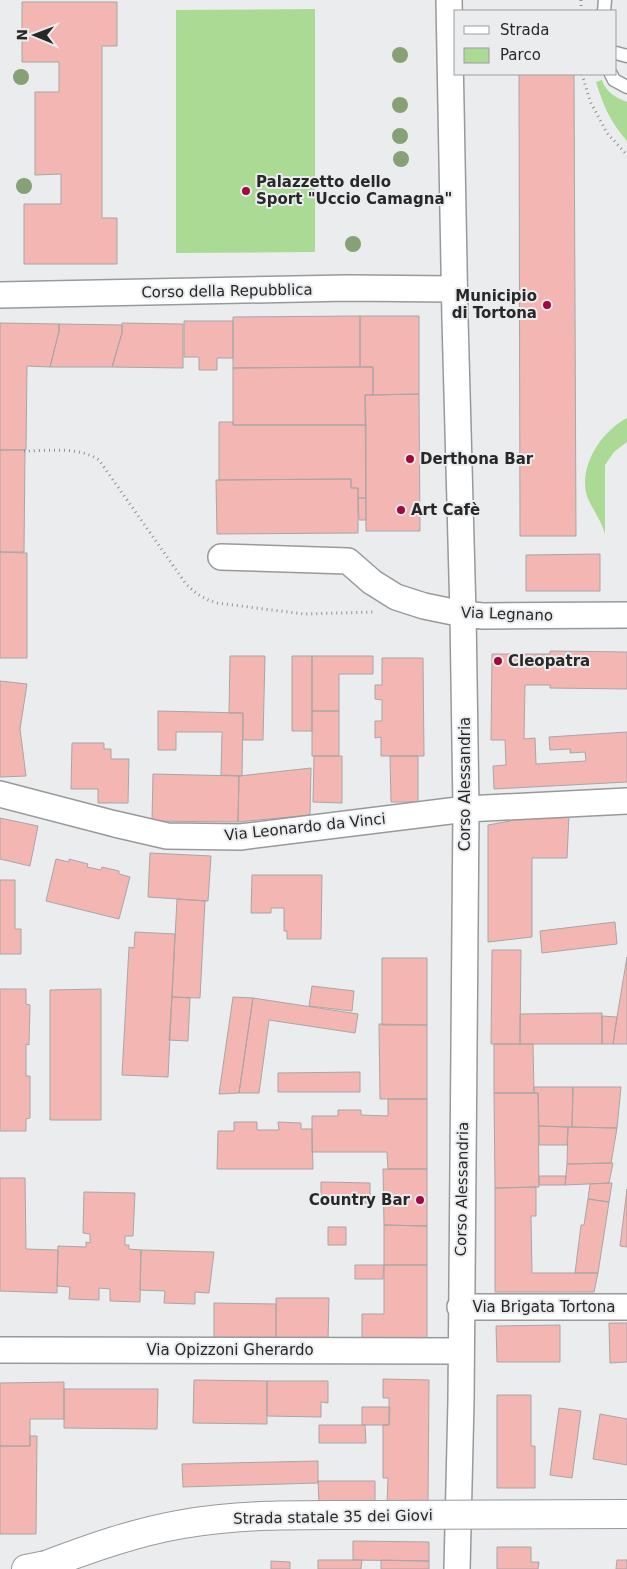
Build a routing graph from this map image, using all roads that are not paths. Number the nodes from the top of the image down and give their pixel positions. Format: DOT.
graph roads {
  1 [pos="449,0"];
  2 [pos="612,75"];
  3 [pos="627,87"];
  4 [pos="454,289"];
  5 [pos="0,295"];
  6 [pos="221,557"];
  7 [pos="463,614"];
  8 [pos="627,615"];
  9 [pos="0,794"];
  10 [pos="627,801"];
  11 [pos="466,809"];
  12 [pos="460,1307"];
  13 [pos="627,1307"];
  14 [pos="0,1350"];
  15 [pos="460,1351"];
  16 [pos="627,1514"];
  17 [pos="37,1568"];
  18 [pos="457,1569"];
  1 -- 4 [label="street, Corso Alessandria"];
  2 -- 3 [label="lane"];
  4 -- 5 [label="street, Corso della Repubblica"];
  4 -- 7 [label="street, Corso Alessandria"];
  6 -- 7 [label="street, Via Legnano"];
  7 -- 8 [label="street, Via Legnano"];
  7 -- 11 [label="street, Corso Alessandria"];
  9 -- 11 [label="street, Via Leonardo da Vinci"];
  10 -- 11 [label="street, Via Leonardo da Vinci"];
  11 -- 12 [label="street, Corso Alessandria"];
  12 -- 13 [label="street, Via Brigata Tortona"];
  12 -- 15 [label="street, Corso Alessandria"];
  14 -- 15 [label="street, Via Opizzoni Gherardo"];
  15 -- 18 [label="street, Corso Alessandria"];
  16 -- 17 [label="main road, Strada statale 35 dei Giovi, bridge"];
}
